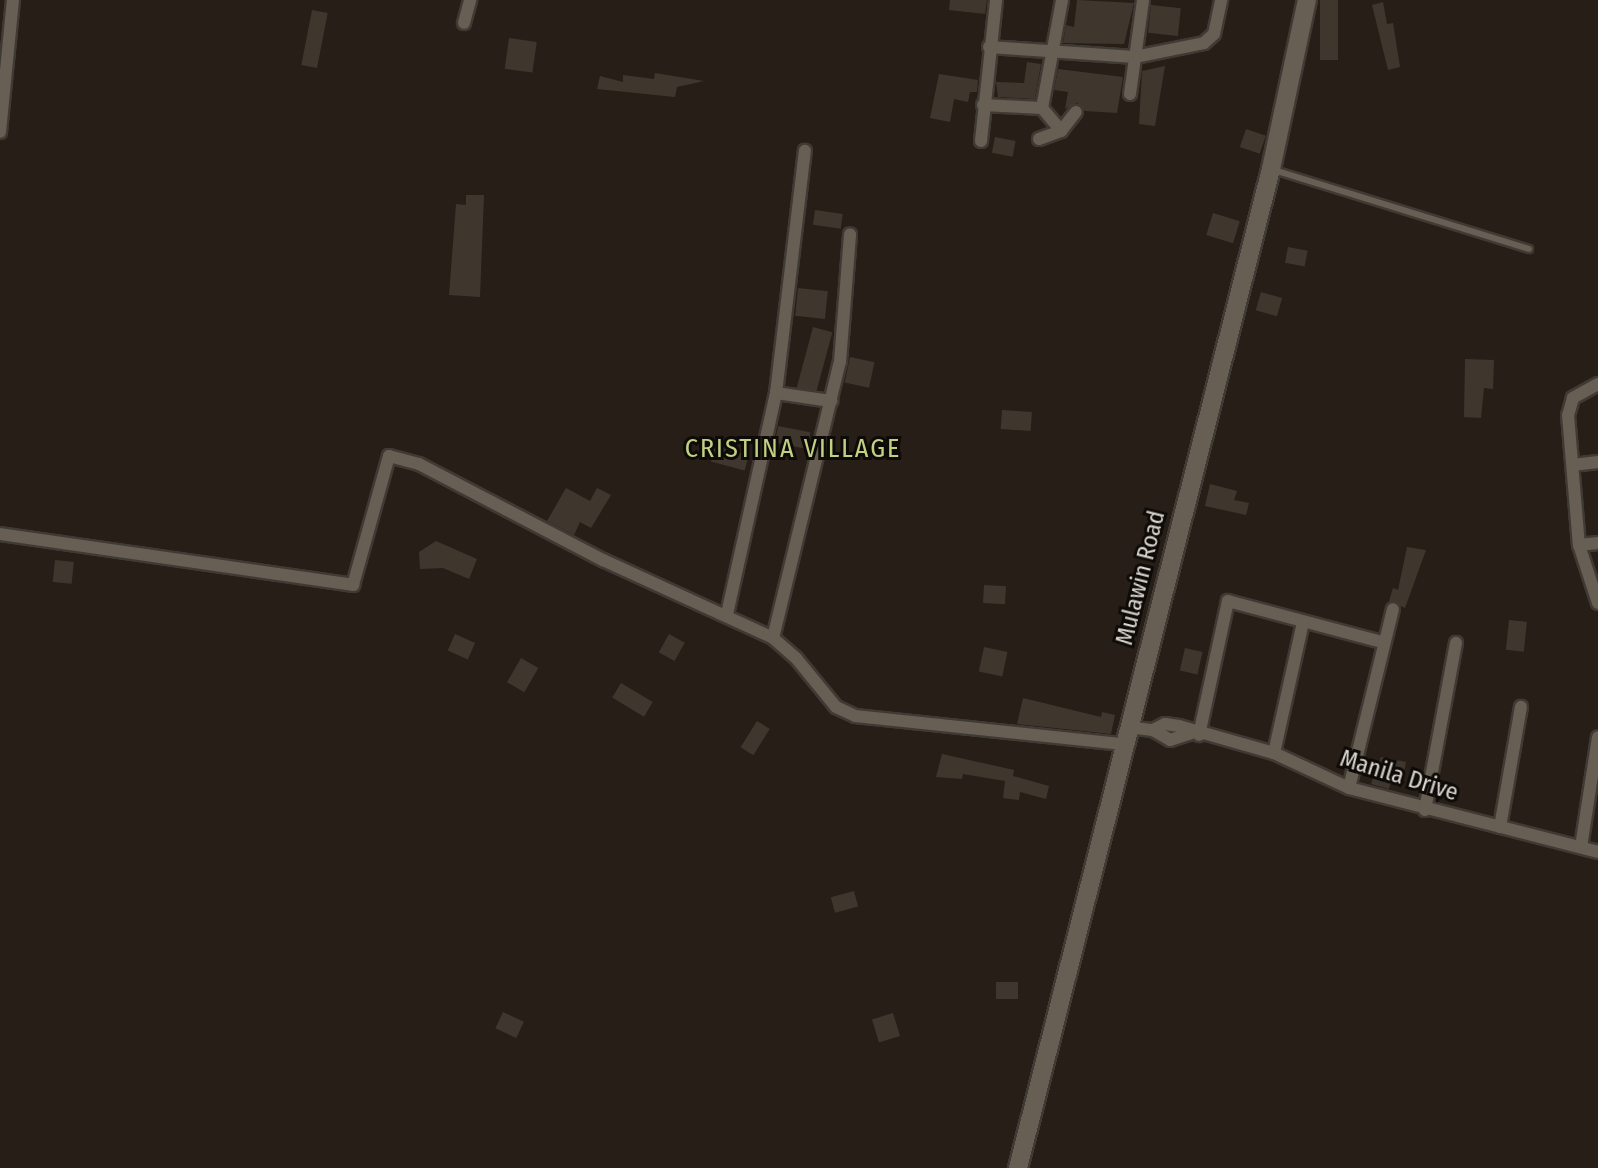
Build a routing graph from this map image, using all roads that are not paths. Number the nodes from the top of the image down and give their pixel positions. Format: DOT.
graph roads {
  1 [pos="13,0"];
  2 [pos="470,0"];
  3 [pos="996,0"];
  4 [pos="1062,0"];
  5 [pos="1143,0"];
  6 [pos="1221,0"];
  7 [pos="1307,0"];
  8 [pos="464,23"];
  9 [pos="989,47"];
  10 [pos="1055,54"];
  11 [pos="1135,57"];
  12 [pos="1130,94"];
  13 [pos="983,105"];
  14 [pos="1042,108"];
  15 [pos="1076,112"];
  16 [pos="1061,131"];
  17 [pos="0,132"];
  18 [pos="1039,139"];
  19 [pos="981,141"];
  20 [pos="805,151"];
  21 [pos="1271,169"];
  22 [pos="850,234"];
  23 [pos="1529,249"];
  24 [pos="1598,384"];
  25 [pos="776,393"];
  26 [pos="831,401"];
  27 [pos="1598,462"];
  28 [pos="1573,465"];
  29 [pos="0,534"];
  30 [pos="1598,543"];
  31 [pos="1579,545"];
  32 [pos="1598,603"];
  33 [pos="1393,609"];
  34 [pos="727,614"];
  35 [pos="1303,622"];
  36 [pos="773,638"];
  37 [pos="1382,642"];
  38 [pos="1456,643"];
  39 [pos="1521,707"];
  40 [pos="1195,734"];
  41 [pos="1125,735"];
  42 [pos="1598,737"];
  43 [pos="1274,753"];
  44 [pos="1349,788"];
  45 [pos="1425,810"];
  46 [pos="1500,827"];
  47 [pos="1581,847"];
  48 [pos="1598,852"];
  49 [pos="1018,1168"];
  1 -- 17 [label="street"];
  2 -- 8 [label="street"];
  3 -- 9 [label="street"];
  4 -- 10 [label="street"];
  5 -- 11 [label="street"];
  6 -- 11 [label="street"];
  7 -- 21 [label="main road, Mulawin Road"];
  9 -- 10 [label="street"];
  9 -- 13 [label="street"];
  10 -- 11 [label="street"];
  10 -- 14 [label="street"];
  11 -- 12 [label="street"];
  13 -- 14 [label="street"];
  13 -- 19 [label="street"];
  14 -- 16 [label="street"];
  15 -- 16 [label="street"];
  16 -- 18 [label="street"];
  20 -- 25 [label="street"];
  21 -- 23 [label="lane"];
  21 -- 41 [label="main road, Mulawin Road"];
  22 -- 26 [label="street"];
  24 -- 28 [label="street"];
  25 -- 26 [label="street"];
  25 -- 34 [label="street"];
  26 -- 36 [label="street"];
  27 -- 28 [label="street"];
  28 -- 31 [label="street"];
  29 -- 34 [label="street"];
  30 -- 31 [label="street"];
  31 -- 32 [label="street"];
  33 -- 37 [label="street"];
  34 -- 36 [label="street"];
  35 -- 37 [label="street"];
  35 -- 40 [label="street"];
  35 -- 43 [label="street"];
  36 -- 41 [label="street, Manila Drive"];
  37 -- 44 [label="street"];
  38 -- 45 [label="street"];
  39 -- 46 [label="street"];
  40 -- 41 [label="street, Manila Drive"];
  40 -- 43 [label="street, Manila Drive"];
  41 -- 49 [label="main road, Mulawin Road"];
  42 -- 47 [label="street"];
  43 -- 44 [label="street, Manila Drive"];
  44 -- 45 [label="street, Manila Drive"];
  45 -- 46 [label="street, Manila Drive"];
  46 -- 47 [label="street, Manila Drive"];
  47 -- 48 [label="street, Manila Drive"];
}
